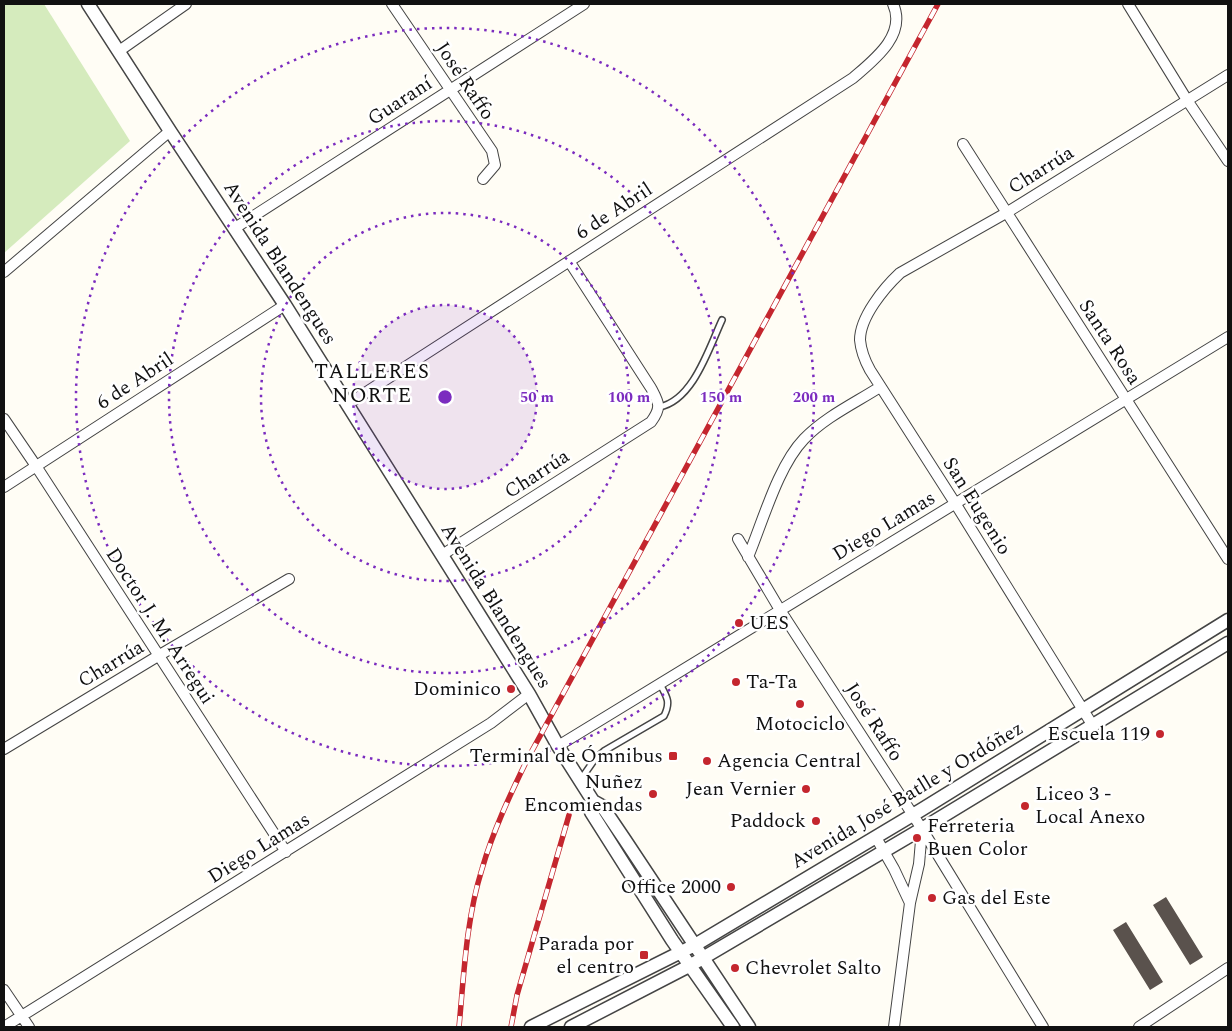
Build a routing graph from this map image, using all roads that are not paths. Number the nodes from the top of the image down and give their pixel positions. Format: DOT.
graph roads {
  1 [pos="88,4"];
  2 [pos="186,4"];
  3 [pos="392,4"];
  4 [pos="584,4"];
  5 [pos="893,4"];
  6 [pos="1128,4"];
  7 [pos="119,51"];
  8 [pos="1228,75"];
  9 [pos="450,90"];
  10 [pos="1187,100"];
  11 [pos="170,131"];
  12 [pos="963,144"];
  13 [pos="1228,161"];
  14 [pos="483,179"];
  15 [pos="1006,213"];
  16 [pos="235,228"];
  17 [pos="569,261"];
  18 [pos="4,272"];
  19 [pos="877,300"];
  20 [pos="285,304"];
  21 [pos="722,320"];
  22 [pos="1228,337"];
  23 [pos="880,387"];
  24 [pos="1126,399"];
  25 [pos="348,404"];
  26 [pos="659,407"];
  27 [pos="4,419"];
  28 [pos="36,466"];
  29 [pos="4,487"];
  30 [pos="955,503"];
  31 [pos="738,539"];
  32 [pos="442,555"];
  33 [pos="748,557"];
  34 [pos="1228,559"];
  35 [pos="289,579"];
  36 [pos="780,610"];
  37 [pos="1228,620"];
  38 [pos="1228,643"];
  39 [pos="158,656"];
  40 [pos="660,683"];
  41 [pos="529,694"];
  42 [pos="1083,709"];
  43 [pos="1093,726"];
  44 [pos="558,746"];
  45 [pos="4,749"];
  46 [pos="580,780"];
  47 [pos="593,801"];
  48 [pos="913,814"];
  49 [pos="922,829"];
  50 [pos="872,839"];
  51 [pos="884,851"];
  52 [pos="286,852"];
  53 [pos="910,903"];
  54 [pos="695,945"];
  55 [pos="681,952"];
  56 [pos="703,958"];
  57 [pos="691,965"];
  58 [pos="1228,968"];
  59 [pos="4,990"];
  60 [pos="22,1016"];
  61 [pos="4,1027"];
  62 [pos="29,1027"];
  63 [pos="531,1027"];
  64 [pos="572,1027"];
  65 [pos="733,1027"];
  66 [pos="749,1027"];
  67 [pos="894,1027"];
  68 [pos="1043,1027"];
  69 [pos="1139,1027"];
  1 -- 7 [label="street, Avenida Blandengues"];
  2 -- 7 [label="street"];
  3 -- 9 [label="street, José Raffo"];
  4 -- 9 [label="street, Guaraní"];
  5 -- 17 [label="street, 6 de Abril"];
  6 -- 10 [label="street"];
  7 -- 11 [label="street, Avenida Blandengues"];
  8 -- 10 [label="street, Charrúa"];
  9 -- 14 [label="street, José Raffo"];
  9 -- 16 [label="street, Guaraní"];
  10 -- 13 [label="street"];
  10 -- 15 [label="street, Charrúa"];
  11 -- 16 [label="street, Avenida Blandengues"];
  11 -- 18 [label="street"];
  12 -- 15 [label="street, Santa Rosa"];
  15 -- 19 [label="street, Charrúa"];
  15 -- 24 [label="street, Santa Rosa"];
  16 -- 20 [label="street, Avenida Blandengues"];
  17 -- 25 [label="street, 6 de Abril"];
  17 -- 26 [label="street"];
  19 -- 23 [label="street, San Eugenio"];
  20 -- 25 [label="street, Avenida Blandengues"];
  20 -- 28 [label="street, 6 de Abril"];
  21 -- 26 [label="lane"];
  22 -- 24 [label="street, Diego Lamas"];
  23 -- 30 [label="street, San Eugenio"];
  23 -- 33 [label="street"];
  24 -- 30 [label="street, Diego Lamas"];
  24 -- 34 [label="street, Santa Rosa"];
  25 -- 32 [label="street, Avenida Blandengues"];
  26 -- 32 [label="street, Charrúa"];
  27 -- 28 [label="street, Doctor J. M. Arregui"];
  28 -- 29 [label="street, 6 de Abril"];
  28 -- 39 [label="street, Doctor J. M. Arregui"];
  30 -- 36 [label="street, Diego Lamas"];
  30 -- 42 [label="street, San Eugenio"];
  31 -- 33 [label="street, José Raffo"];
  32 -- 41 [label="street, Avenida Blandengues"];
  33 -- 36 [label="street, José Raffo"];
  35 -- 39 [label="street, Charrúa"];
  36 -- 40 [label="street, Diego Lamas"];
  36 -- 48 [label="street, José Raffo"];
  37 -- 42 [label="street, Avenida José Batlle y Ordóñez"];
  38 -- 43 [label="street, Avenida José Batlle y Ordóñez"];
  39 -- 45 [label="street, Charrúa"];
  39 -- 52 [label="street, Doctor J. M. Arregui"];
  40 -- 44 [label="street, Diego Lamas"];
  40 -- 46 [label="lane"];
  41 -- 44 [label="street, Avenida Blandengues"];
  41 -- 52 [label="street, Diego Lamas"];
  42 -- 43 [label="street, San Eugenio"];
  42 -- 48 [label="street, Avenida José Batlle y Ordóñez"];
  43 -- 49 [label="street, Avenida José Batlle y Ordóñez"];
  44 -- 46 [label="street, Avenida Blandengues"];
  46 -- 47 [label="street, Avenida Blandengues"];
  47 -- 54 [label="street, Avenida Blandengues"];
  47 -- 55 [label="street, Avenida Blandengues"];
  48 -- 49 [label="street, José Raffo"];
  48 -- 50 [label="street, Avenida José Batlle y Ordóñez"];
  49 -- 51 [label="street, Avenida José Batlle y Ordóñez"];
  49 -- 53 [label="street"];
  49 -- 68 [label="street, José Raffo"];
  50 -- 51 [label="street"];
  50 -- 54 [label="street, Avenida José Batlle y Ordóñez"];
  51 -- 53 [label="street"];
  51 -- 56 [label="street, Avenida José Batlle y Ordóñez"];
  52 -- 60 [label="street, Diego Lamas"];
  53 -- 67 [label="street"];
  54 -- 55 [label="street, Avenida José Batlle y Ordóñez"];
  54 -- 56 [label="street, Avenida Blandengues"];
  55 -- 57 [label="street, Avenida Blandengues"];
  55 -- 63 [label="street, Avenida José Batlle y Ordóñez"];
  56 -- 57 [label="street, Avenida José Batlle y Ordóñez"];
  56 -- 66 [label="street, Avenida Blandengues"];
  57 -- 64 [label="street, Avenida José Batlle y Ordóñez"];
  57 -- 65 [label="street, Avenida Blandengues"];
  58 -- 69 [label="street"];
  59 -- 60 [label="street"];
  60 -- 61 [label="street, Diego Lamas"];
  60 -- 62 [label="street"];
}
